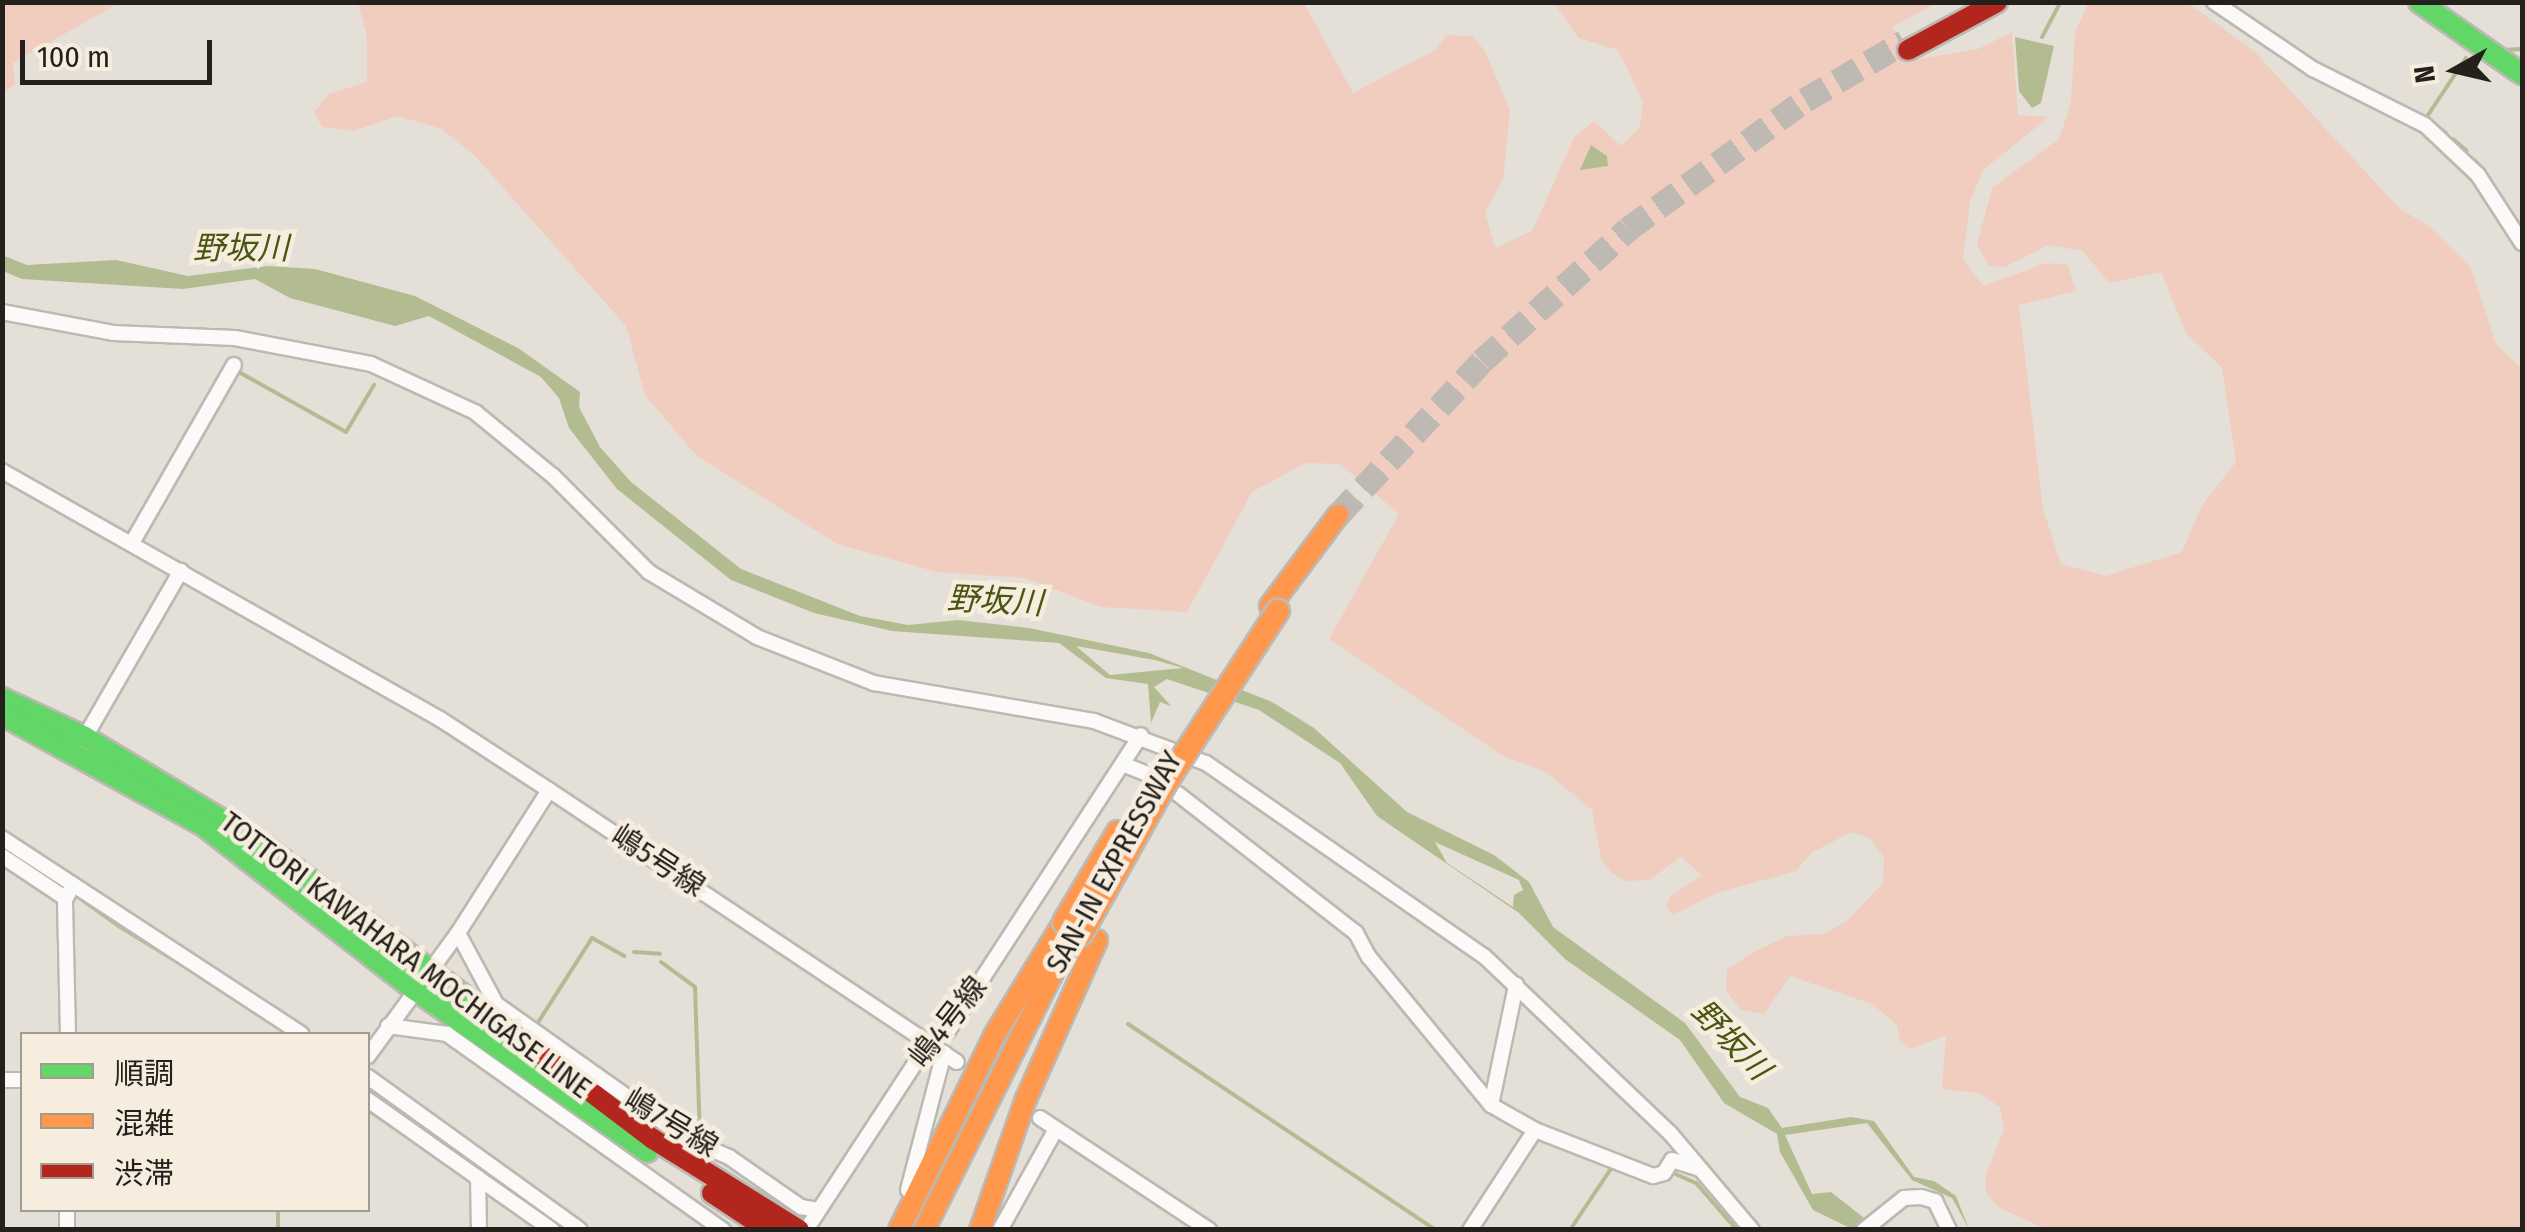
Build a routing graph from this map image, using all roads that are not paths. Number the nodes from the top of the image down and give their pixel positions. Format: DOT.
graph roads {
  1 [pos="1997,2"];
  2 [pos="2214,2"];
  3 [pos="2419,2"];
  4 [pos="1973,8"];
  5 [pos="1906,46"];
  6 [pos="2522,74"];
  7 [pos="2522,243"];
  8 [pos="2,312"];
  9 [pos="234,365"];
  10 [pos="2,471"];
  11 [pos="1343,519"];
  12 [pos="132,543"];
  13 [pos="181,571"];
  14 [pos="1228,676"];
  15 [pos="2,698"];
  16 [pos="2,715"];
  17 [pos="2,722"];
  18 [pos="38,733"];
  19 [pos="1141,735"];
  20 [pos="85,738"];
  21 [pos="1125,764"];
  22 [pos="1146,774"];
  23 [pos="549,790"];
  24 [pos="1178,794"];
  25 [pos="2,838"];
  26 [pos="2,856"];
  27 [pos="69,892"];
  28 [pos="1079,932"];
  29 [pos="458,933"];
  30 [pos="422,982"];
  31 [pos="1516,985"];
  32 [pos="388,1026"];
  33 [pos="68,1032"];
  34 [pos="299,1032"];
  35 [pos="370,1053"];
  36 [pos="945,1054"];
  37 [pos="370,1079"];
  38 [pos="370,1101"];
  39 [pos="1491,1105"];
  40 [pos="1040,1118"];
  41 [pos="1056,1129"];
  42 [pos="1535,1130"];
  43 [pos="1700,1169"];
  44 [pos="478,1178"];
  45 [pos="818,1210"];
  46 [pos="479,1230"];
  47 [pos="552,1230"];
  48 [pos="580,1230"];
  49 [pos="723,1230"];
  50 [pos="768,1230"];
  51 [pos="802,1230"];
  52 [pos="898,1230"];
  53 [pos="924,1230"];
  54 [pos="932,1230"];
  55 [pos="980,1230"];
  56 [pos="1000,1230"];
  57 [pos="1208,1230"];
  58 [pos="1470,1230"];
  59 [pos="1752,1230"];
  60 [pos="1864,1230"];
  61 [pos="1949,1230"];
  1 -- 4 [label="main road"];
  2 -- 7 [label="street"];
  3 -- 6 [label="main road"];
  4 -- 5 [label="main road"];
  8 -- 19 [label="street"];
  9 -- 12 [label="street"];
  10 -- 12 [label="street, 嶋5号線"];
  11 -- 14 [label="main road, bridge"];
  12 -- 13 [label="street, 嶋5号線"];
  13 -- 20 [label="street"];
  13 -- 23 [label="street, 嶋5号線"];
  14 -- 28 [label="main road, bridge"];
  14 -- 28 [label="main road, bridge"];
  15 -- 20 [label="main road, TOTTORI KAWAHARA MOCHIGASE LINE"];
  16 -- 18 [label="main road, TOTTORI KAWAHARA MOCHIGASE LINE"];
  17 -- 18 [label="main road"];
  18 -- 30 [label="main road, TOTTORI KAWAHARA MOCHIGASE LINE"];
  19 -- 21 [label="street, 嶋4号線"];
  19 -- 31 [label="street"];
  20 -- 30 [label="main road, TOTTORI KAWAHARA MOCHIGASE LINE"];
  21 -- 22 [label="street"];
  21 -- 36 [label="street, 嶋4号線"];
  23 -- 29 [label="street"];
  23 -- 36 [label="street, 嶋5号線"];
  24 -- 39 [label="street"];
  25 -- 27 [label="street"];
  26 -- 27 [label="street"];
  27 -- 33 [label="street"];
  27 -- 34 [label="street"];
  28 -- 52 [label="main road"];
  28 -- 53 [label="main road, SAN-IN EXPRESSWAY"];
  28 -- 54 [label="main road, SAN-IN EXPRESSWAY"];
  28 -- 55 [label="main road"];
  29 -- 30 [label="street"];
  29 -- 45 [label="street, 嶋7号線"];
  30 -- 32 [label="street"];
  30 -- 50 [label="main road, TOTTORI KAWAHARA MOCHIGASE LINE"];
  30 -- 51 [label="main road, TOTTORI KAWAHARA MOCHIGASE LINE"];
  31 -- 39 [label="street"];
  31 -- 43 [label="street"];
  32 -- 35 [label="street"];
  32 -- 49 [label="street"];
  36 -- 45 [label="street, 嶋4号線"];
  36 -- 52 [label="street"];
  37 -- 48 [label="street"];
  38 -- 44 [label="street"];
  39 -- 42 [label="street"];
  40 -- 41 [label="street"];
  41 -- 56 [label="street"];
  41 -- 57 [label="street"];
  42 -- 43 [label="street"];
  42 -- 58 [label="street"];
  43 -- 59 [label="street"];
  44 -- 46 [label="street"];
  44 -- 47 [label="street"];
  45 -- 51 [label="street, 嶋4号線"];
  60 -- 61 [label="street"];
}
